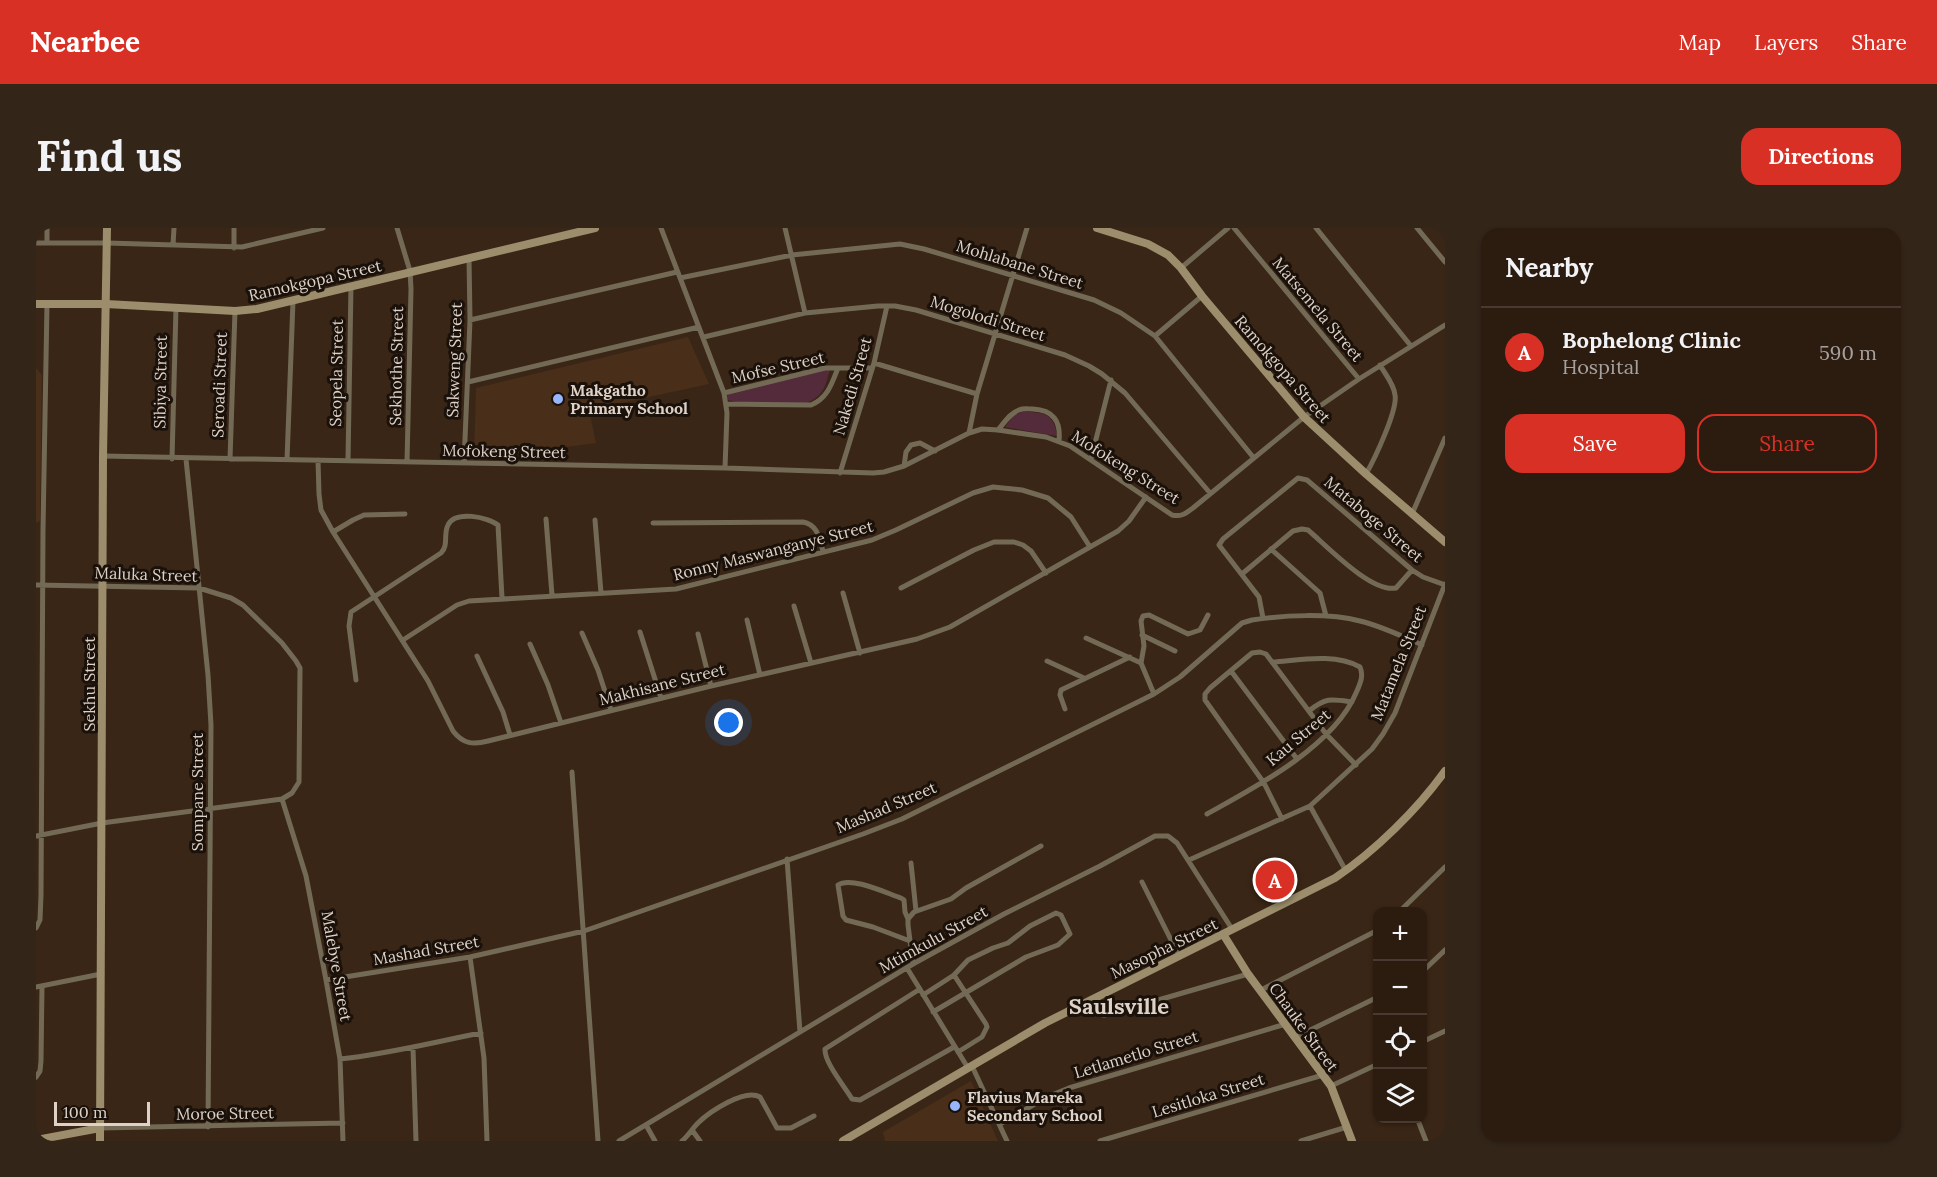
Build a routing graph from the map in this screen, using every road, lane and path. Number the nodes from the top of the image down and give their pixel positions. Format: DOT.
graph roads {
  1 [pos="47,228"];
  2 [pos="107,228"];
  3 [pos="174,228"];
  4 [pos="234,228"];
  5 [pos="292,228"];
  6 [pos="323,228"];
  7 [pos="397,228"];
  8 [pos="595,228"];
  9 [pos="661,228"];
  10 [pos="785,228"];
  11 [pos="1027,228"];
  12 [pos="1097,228"];
  13 [pos="1228,228"];
  14 [pos="1234,228"];
  15 [pos="1316,228"];
  16 [pos="1417,228"];
  17 [pos="292,236"];
  18 [pos="36,243"];
  19 [pos="47,243"];
  20 [pos="107,243"];
  21 [pos="173,245"];
  22 [pos="234,248"];
  23 [pos="792,255"];
  24 [pos="469,258"];
  25 [pos="1445,262"];
  26 [pos="1181,268"];
  27 [pos="410,271"];
  28 [pos="677,272"];
  29 [pos="1012,276"];
  30 [pos="680,278"];
  31 [pos="351,286"];
  32 [pos="1202,296"];
  33 [pos="293,301"];
  34 [pos="36,304"];
  35 [pos="47,304"];
  36 [pos="106,304"];
  37 [pos="887,306"];
  38 [pos="176,307"];
  39 [pos="235,311"];
  40 [pos="805,313"];
  41 [pos="470,320"];
  42 [pos="1445,325"];
  43 [pos="699,327"];
  44 [pos="995,334"];
  45 [pos="1155,336"];
  46 [pos="704,337"];
  47 [pos="1411,346"];
  48 [pos="36,364"];
  49 [pos="45,364"];
  50 [pos="873,365"];
  51 [pos="1380,365"];
  52 [pos="838,368"];
  53 [pos="1359,378"];
  54 [pos="1111,380"];
  55 [pos="468,382"];
  56 [pos="724,393"];
  57 [pos="977,394"];
  58 [pos="726,404"];
  59 [pos="1304,417"];
  60 [pos="998,430"];
  61 [pos="969,433"];
  62 [pos="1445,438"];
  63 [pos="1059,441"];
  64 [pos="934,451"];
  65 [pos="103,456"];
  66 [pos="1253,457"];
  67 [pos="172,459"];
  68 [pos="186,459"];
  69 [pos="230,459"];
  70 [pos="1091,459"];
  71 [pos="287,460"];
  72 [pos="318,460"];
  73 [pos="348,460"];
  74 [pos="407,462"];
  75 [pos="464,463"];
  76 [pos="904,466"];
  77 [pos="725,468"];
  78 [pos="840,473"];
  79 [pos="1366,474"];
  80 [pos="1210,493"];
  81 [pos="1146,497"];
  82 [pos="405,514"];
  83 [pos="1412,514"];
  84 [pos="546,519"];
  85 [pos="595,520"];
  86 [pos="653,523"];
  87 [pos="36,525"];
  88 [pos="42,530"];
  89 [pos="333,532"];
  90 [pos="1445,542"];
  91 [pos="1089,547"];
  92 [pos="1271,549"];
  93 [pos="823,551"];
  94 [pos="1412,570"];
  95 [pos="1046,573"];
  96 [pos="1242,574"];
  97 [pos="36,585"];
  98 [pos="43,585"];
  99 [pos="1445,585"];
  100 [pos="102,586"];
  101 [pos="199,588"];
  102 [pos="901,588"];
  103 [pos="843,592"];
  104 [pos="601,593"];
  105 [pos="552,595"];
  106 [pos="374,596"];
  107 [pos="502,598"];
  108 [pos="794,606"];
  109 [pos="1208,615"];
  110 [pos="1326,616"];
  111 [pos="1263,618"];
  112 [pos="747,620"];
  113 [pos="640,632"];
  114 [pos="582,633"];
  115 [pos="698,634"];
  116 [pos="1143,635"];
  117 [pos="1086,638"];
  118 [pos="42,639"];
  119 [pos="403,640"];
  120 [pos="36,643"];
  121 [pos="530,644"];
  122 [pos="1422,645"];
  123 [pos="1175,651"];
  124 [pos="860,653"];
  125 [pos="477,656"];
  126 [pos="1130,657"];
  127 [pos="1047,661"];
  128 [pos="1273,662"];
  129 [pos="811,663"];
  130 [pos="1141,663"];
  131 [pos="1230,671"];
  132 [pos="759,675"];
  133 [pos="1084,678"];
  134 [pos="356,680"];
  135 [pos="711,686"];
  136 [pos="1154,694"];
  137 [pos="660,698"];
  138 [pos="1352,702"];
  139 [pos="1065,709"];
  140 [pos="611,710"];
  141 [pos="1309,711"];
  142 [pos="561,723"];
  143 [pos="1326,734"];
  144 [pos="510,735"];
  145 [pos="1297,759"];
  146 [pos="1356,765"];
  147 [pos="1445,771"];
  148 [pos="572,772"];
  149 [pos="1263,783"];
  150 [pos="282,799"];
  151 [pos="36,804"];
  152 [pos="1310,806"];
  153 [pos="211,808"];
  154 [pos="42,812"];
  155 [pos="1207,814"];
  156 [pos="1282,819"];
  157 [pos="102,823"];
  158 [pos="39,835"];
  159 [pos="1041,846"];
  160 [pos="787,859"];
  161 [pos="1189,860"];
  162 [pos="911,863"];
  163 [pos="1445,867"];
  164 [pos="1346,871"];
  165 [pos="1142,882"];
  166 [pos="38,896"];
  167 [pos="1404,907"];
  168 [pos="916,911"];
  169 [pos="908,919"];
  170 [pos="37,927"];
  171 [pos="1232,929"];
  172 [pos="584,930"];
  173 [pos="1373,932"];
  174 [pos="1223,934"];
  175 [pos="910,941"];
  176 [pos="1445,950"];
  177 [pos="1179,956"];
  178 [pos="470,957"];
  179 [pos="910,966"];
  180 [pos="1427,967"];
  181 [pos="101,974"];
  182 [pos="1248,974"];
  183 [pos="954,975"];
  184 [pos="327,980"];
  185 [pos="39,987"];
  186 [pos="1262,990"];
  187 [pos="921,992"];
  188 [pos="965,994"];
  189 [pos="1090,999"];
  190 [pos="1373,999"];
  191 [pos="933,1012"];
  192 [pos="1286,1024"];
  193 [pos="1445,1031"];
  194 [pos="800,1032"];
  195 [pos="481,1033"];
  196 [pos="1296,1037"];
  197 [pos="1427,1040"];
  198 [pos="413,1048"];
  199 [pos="956,1050"];
  200 [pos="340,1059"];
  201 [pos="1373,1066"];
  202 [pos="970,1067"];
  203 [pos="1323,1075"];
  204 [pos="36,1077"];
  205 [pos="1331,1086"];
  206 [pos="814,1116"];
  207 [pos="343,1123"];
  208 [pos="1419,1123"];
  209 [pos="1000,1124"];
  210 [pos="646,1125"];
  211 [pos="208,1127"];
  212 [pos="1347,1127"];
  213 [pos="100,1128"];
  214 [pos="692,1130"];
  215 [pos="36,1140"];
  216 [pos="100,1141"];
  217 [pos="343,1141"];
  218 [pos="416,1141"];
  219 [pos="488,1141"];
  220 [pos="598,1141"];
  221 [pos="619,1141"];
  222 [pos="655,1141"];
  223 [pos="682,1141"];
  224 [pos="700,1141"];
  225 [pos="843,1141"];
  226 [pos="1007,1141"];
  227 [pos="1100,1141"];
  228 [pos="1301,1141"];
  229 [pos="1352,1141"];
  230 [pos="1426,1141"];
  1 -- 19 [label="street"];
  2 -- 20 [label="street, Sekhu Street"];
  3 -- 21 [label="street"];
  4 -- 22 [label="street"];
  5 -- 17 [label="street"];
  6 -- 17 [label="street"];
  7 -- 27 [label="street, Sekhothe Street"];
  8 -- 24 [label="street, Ramokgopa Street"];
  9 -- 28 [label="street"];
  10 -- 23 [label="street"];
  11 -- 29 [label="street"];
  12 -- 26 [label="street, Ramokgopa Street"];
  13 -- 26 [label="street"];
  14 -- 53 [label="street, Matsemela Street"];
  15 -- 47 [label="street"];
  16 -- 25 [label="street"];
  17 -- 22 [label="street"];
  18 -- 19 [label="street"];
  19 -- 20 [label="street"];
  20 -- 21 [label="street"];
  20 -- 36 [label="street, Sekhu Street"];
  21 -- 22 [label="street"];
  23 -- 29 [label="street, Mohlabane Street"];
  23 -- 30 [label="street, Mohlabane Street"];
  23 -- 40 [label="street"];
  24 -- 27 [label="street, Ramokgopa Street"];
  24 -- 41 [label="street, Sakweng Street"];
  26 -- 32 [label="street, Ramokgopa Street"];
  27 -- 31 [label="street, Ramokgopa Street"];
  27 -- 74 [label="street, Sekhothe Street"];
  28 -- 30 [label="street"];
  28 -- 41 [label="street"];
  29 -- 44 [label="street"];
  29 -- 45 [label="street, Mohlabane Street"];
  30 -- 43 [label="street"];
  31 -- 33 [label="street, Ramokgopa Street"];
  31 -- 73 [label="street, Seopela Street"];
  32 -- 45 [label="street"];
  32 -- 59 [label="street, Ramokgopa Street"];
  33 -- 39 [label="street, Ramokgopa Street"];
  33 -- 71 [label="street"];
  34 -- 35 [label="street, Ramokgopa Street"];
  35 -- 36 [label="street, Ramokgopa Street"];
  35 -- 49 [label="street"];
  36 -- 38 [label="street, Ramokgopa Street"];
  36 -- 65 [label="street, Sekhu Street"];
  37 -- 40 [label="street, Mogolodi Street"];
  37 -- 44 [label="street, Mogolodi Street"];
  37 -- 50 [label="street, Nakedi Street"];
  38 -- 39 [label="street, Ramokgopa Street"];
  38 -- 67 [label="street, Sibiya Street"];
  39 -- 69 [label="street, Seroadi Street"];
  40 -- 46 [label="street, Mogolodi Street"];
  41 -- 55 [label="street, Sakweng Street"];
  42 -- 47 [label="street"];
  43 -- 46 [label="street"];
  43 -- 55 [label="street"];
  44 -- 54 [label="street, Mogolodi Street"];
  44 -- 57 [label="street"];
  45 -- 66 [label="street, Mohlabane Street"];
  46 -- 56 [label="street"];
  47 -- 51 [label="street"];
  48 -- 49 [label="street"];
  49 -- 88 [label="street"];
  50 -- 52 [label="street, Mofse Street"];
  50 -- 57 [label="street, Mofse Street"];
  50 -- 78 [label="street, Nakedi Street"];
  51 -- 53 [label="street"];
  51 -- 79 [label="street"];
  52 -- 56 [label="street, Mofse Street"];
  52 -- 58 [label="street, Mofse Street"];
  53 -- 59 [label="street"];
  54 -- 70 [label="street"];
  54 -- 80 [label="street, Mogolodi Street"];
  55 -- 75 [label="street, Sakweng Street"];
  56 -- 58 [label="street"];
  57 -- 61 [label="street"];
  58 -- 77 [label="street"];
  59 -- 66 [label="street"];
  59 -- 79 [label="street, Ramokgopa Street"];
  60 -- 61 [label="street, Mofokeng Street"];
  60 -- 63 [label="street, Mofokeng Street"];
  60 -- 63 [label="street, Mofokeng Street"];
  61 -- 64 [label="street, Mofokeng Street"];
  62 -- 83 [label="street"];
  63 -- 70 [label="street, Mofokeng Street"];
  64 -- 76 [label="street, Mofokeng Street"];
  64 -- 76 [label="street"];
  65 -- 67 [label="street, Mofokeng Street"];
  65 -- 100 [label="street, Sekhu Street"];
  66 -- 80 [label="street"];
  67 -- 68 [label="street, Mofokeng Street"];
  68 -- 69 [label="street, Mofokeng Street"];
  68 -- 101 [label="street, Sompane Street"];
  69 -- 71 [label="street, Mofokeng Street"];
  70 -- 81 [label="street, Mofokeng Street"];
  71 -- 72 [label="street, Mofokeng Street"];
  72 -- 73 [label="street, Mofokeng Street"];
  72 -- 89 [label="street, Makhisane Street"];
  73 -- 74 [label="street, Mofokeng Street"];
  74 -- 75 [label="street, Mofokeng Street"];
  75 -- 77 [label="street, Mofokeng Street"];
  76 -- 78 [label="street, Mofokeng Street"];
  77 -- 78 [label="street, Mofokeng Street"];
  79 -- 83 [label="street, Ramokgopa Street"];
  80 -- 81 [label="street, Mofokeng Street"];
  81 -- 91 [label="street, Makhisane Street"];
  82 -- 89 [label="street"];
  83 -- 90 [label="street, Ramokgopa Street"];
  84 -- 105 [label="street"];
  85 -- 104 [label="street"];
  86 -- 93 [label="street"];
  87 -- 88 [label="street"];
  88 -- 98 [label="street"];
  89 -- 106 [label="street, Makhisane Street"];
  91 -- 93 [label="street, Ronny Maswanganye Street"];
  91 -- 95 [label="street, Makhisane Street"];
  92 -- 94 [label="street"];
  92 -- 96 [label="street"];
  92 -- 110 [label="street"];
  93 -- 104 [label="street, Ronny Maswanganye Street"];
  94 -- 96 [label="street, Mataboge Street"];
  94 -- 99 [label="street, Mataboge Street"];
  95 -- 102 [label="street"];
  95 -- 124 [label="street, Makhisane Street"];
  96 -- 111 [label="street, Mataboge Street"];
  97 -- 98 [label="street, Maluka Street"];
  98 -- 100 [label="street, Maluka Street"];
  98 -- 118 [label="street"];
  99 -- 122 [label="street, Matamela Street"];
  100 -- 101 [label="street, Maluka Street"];
  100 -- 157 [label="street, Sekhu Street"];
  101 -- 150 [label="street, Maluka Street"];
  101 -- 153 [label="street, Sompane Street"];
  103 -- 124 [label="street"];
  104 -- 105 [label="street, Ronny Maswanganye Street"];
  105 -- 107 [label="street, Ronny Maswanganye Street"];
  106 -- 107 [label="street"];
  106 -- 119 [label="street, Makhisane Street"];
  106 -- 134 [label="street"];
  107 -- 119 [label="street, Ronny Maswanganye Street"];
  108 -- 129 [label="street"];
  109 -- 116 [label="street"];
  110 -- 111 [label="street, Mashad Street"];
  110 -- 122 [label="street, Mashad Street"];
  111 -- 136 [label="street, Mashad Street"];
  112 -- 132 [label="street"];
  113 -- 137 [label="street"];
  114 -- 140 [label="street"];
  115 -- 135 [label="street"];
  116 -- 123 [label="street"];
  116 -- 130 [label="street"];
  117 -- 126 [label="street"];
  118 -- 120 [label="street"];
  118 -- 154 [label="street"];
  119 -- 144 [label="street, Makhisane Street"];
  121 -- 142 [label="street"];
  122 -- 146 [label="street, Matamela Street"];
  124 -- 129 [label="street, Makhisane Street"];
  125 -- 144 [label="street"];
  126 -- 130 [label="street"];
  126 -- 133 [label="street"];
  127 -- 133 [label="street"];
  128 -- 131 [label="street"];
  128 -- 138 [label="street, Kau Street"];
  128 -- 141 [label="street"];
  129 -- 132 [label="street, Makhisane Street"];
  130 -- 136 [label="street"];
  131 -- 145 [label="street"];
  131 -- 149 [label="street"];
  132 -- 135 [label="street, Makhisane Street"];
  133 -- 139 [label="street"];
  135 -- 137 [label="street, Makhisane Street"];
  136 -- 160 [label="street, Mashad Street"];
  137 -- 140 [label="street, Makhisane Street"];
  138 -- 141 [label="street"];
  138 -- 143 [label="street, Kau Street"];
  140 -- 142 [label="street, Makhisane Street"];
  141 -- 143 [label="street"];
  142 -- 144 [label="street, Makhisane Street"];
  143 -- 145 [label="street, Kau Street"];
  143 -- 146 [label="street"];
  145 -- 149 [label="street, Kau Street"];
  146 -- 152 [label="street, Matamela Street"];
  147 -- 164 [label="street, Masopha Street"];
  148 -- 172 [label="street"];
  149 -- 155 [label="street, Kau Street"];
  149 -- 156 [label="street"];
  150 -- 153 [label="street"];
  150 -- 184 [label="street, Malebye Street"];
  151 -- 154 [label="street"];
  152 -- 156 [label="street, Matamela Street"];
  152 -- 164 [label="street"];
  153 -- 157 [label="street"];
  153 -- 211 [label="street, Sompane Street"];
  154 -- 158 [label="street"];
  156 -- 161 [label="street, Matamela Street"];
  157 -- 158 [label="street"];
  157 -- 181 [label="street, Sekhu Street"];
  158 -- 166 [label="street"];
  159 -- 168 [label="street"];
  160 -- 172 [label="street, Mashad Street"];
  160 -- 194 [label="street"];
  161 -- 171 [label="street, Mtimkulu Street"];
  161 -- 179 [label="street, Mtimkulu Street"];
  162 -- 168 [label="street"];
  163 -- 167 [label="street"];
  164 -- 171 [label="street, Masopha Street"];
  165 -- 177 [label="street"];
  166 -- 170 [label="street"];
  168 -- 169 [label="street"];
  169 -- 175 [label="street"];
  169 -- 175 [label="street"];
  171 -- 174 [label="street, Masopha Street"];
  172 -- 178 [label="street, Mashad Street"];
  172 -- 220 [label="street"];
  173 -- 186 [label="street"];
  174 -- 177 [label="street, Masopha Street"];
  174 -- 182 [label="street, Chauke Street"];
  175 -- 179 [label="street"];
  176 -- 180 [label="street"];
  177 -- 189 [label="street, Masopha Street"];
  178 -- 184 [label="street, Mashad Street"];
  178 -- 195 [label="street"];
  179 -- 187 [label="street"];
  179 -- 194 [label="street, Mtimkulu Street"];
  181 -- 185 [label="street"];
  181 -- 213 [label="street, Sekhu Street"];
  182 -- 186 [label="street, Chauke Street"];
  182 -- 189 [label="street"];
  183 -- 187 [label="street"];
  183 -- 188 [label="street"];
  183 -- 188 [label="street"];
  184 -- 200 [label="street, Malebye Street"];
  185 -- 204 [label="street"];
  186 -- 192 [label="street, Chauke Street"];
  187 -- 191 [label="street"];
  187 -- 199 [label="street"];
  188 -- 191 [label="street"];
  188 -- 199 [label="street"];
  189 -- 202 [label="street, Masopha Street"];
  190 -- 196 [label="street"];
  191 -- 199 [label="street"];
  192 -- 196 [label="street, Chauke Street"];
  192 -- 209 [label="street, Letlametlo Street"];
  193 -- 197 [label="street"];
  194 -- 210 [label="street, Mtimkulu Street"];
  195 -- 198 [label="street"];
  195 -- 219 [label="street"];
  196 -- 203 [label="street, Chauke Street"];
  198 -- 200 [label="street"];
  198 -- 218 [label="street"];
  199 -- 202 [label="street"];
  200 -- 207 [label="street, Malebye Street"];
  201 -- 205 [label="street"];
  202 -- 209 [label="street"];
  202 -- 225 [label="street, Masopha Street"];
  203 -- 205 [label="street, Chauke Street"];
  203 -- 227 [label="street, Lesitloka Street"];
  205 -- 212 [label="street, Chauke Street"];
  206 -- 214 [label="street"];
  207 -- 211 [label="street, Moroe Street"];
  207 -- 217 [label="street, Malebye Street"];
  208 -- 230 [label="street"];
  209 -- 226 [label="street"];
  210 -- 221 [label="street, Mtimkulu Street"];
  210 -- 222 [label="street"];
  211 -- 213 [label="street, Moroe Street"];
  212 -- 228 [label="street"];
  212 -- 229 [label="street, Chauke Street"];
  213 -- 215 [label="street, Moroe Street"];
  213 -- 216 [label="street, Sekhu Street"];
  214 -- 223 [label="street"];
  214 -- 224 [label="street"];
}
